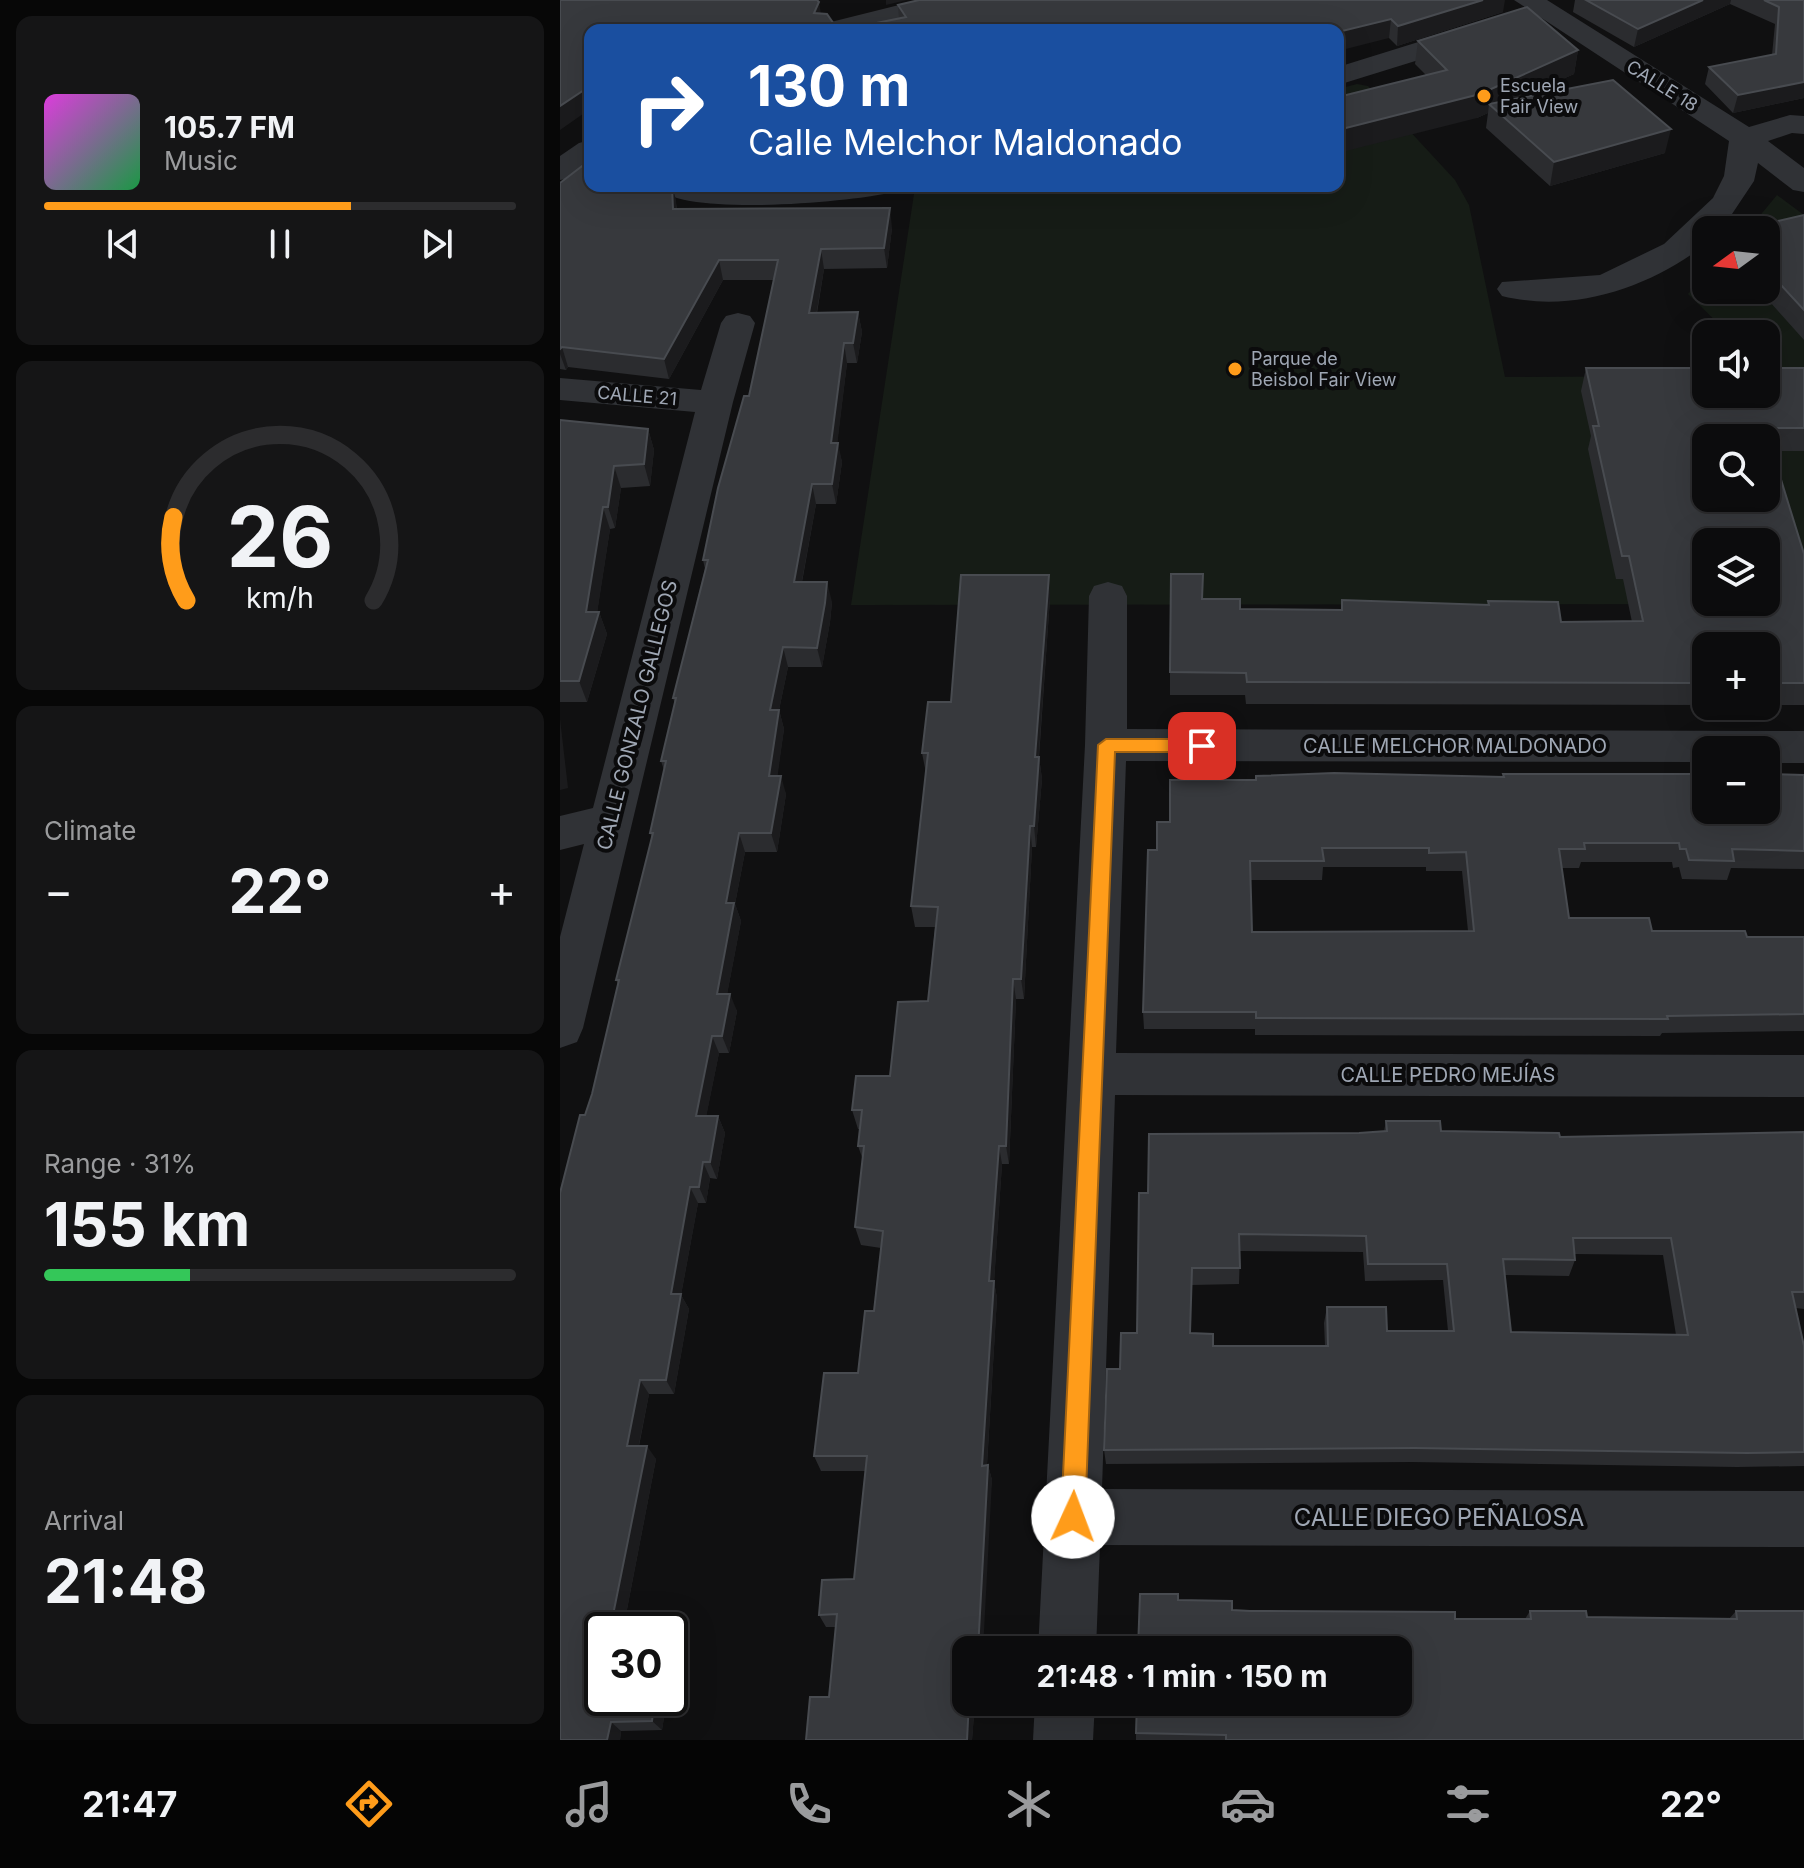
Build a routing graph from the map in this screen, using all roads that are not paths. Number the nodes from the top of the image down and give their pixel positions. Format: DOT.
graph roads {
  1 [pos="952,0"];
  2 [pos="1531,11"];
  3 [pos="844,17"];
  4 [pos="1344,74"];
  5 [pos="1804,125"];
  6 [pos="1745,138"];
  7 [pos="1803,181"];
  8 [pos="691,192"];
  9 [pos="827,192"];
  10 [pos="1514,289"];
  11 [pos="738,323"];
  12 [pos="560,389"];
  13 [pos="715,402"];
  14 [pos="1108,596"];
  15 [pos="1106,745"];
  16 [pos="1804,747"];
  17 [pos="611,821"];
  18 [pos="560,833"];
  19 [pos="560,1028"];
  20 [pos="1091,1074"];
  21 [pos="1804,1076"];
  22 [pos="1073,1517"];
  23 [pos="1804,1519"];
  24 [pos="1068,1636"];
  25 [pos="1064,1716"];
  26 [pos="1063,1740"];
  1 -- 3 [label="street"];
  2 -- 4 [label="street"];
  2 -- 6 [label="street, CALLE 18"];
  5 -- 6 [label="street"];
  6 -- 7 [label="street, CALLE 18"];
  6 -- 10 [label="street"];
  8 -- 9 [label="street"];
  11 -- 13 [label="street, CALLE GONZALO GALLEGOS"];
  12 -- 13 [label="street, CALLE 21"];
  13 -- 17 [label="street, CALLE GONZALO GALLEGOS"];
  14 -- 15 [label="street"];
  15 -- 16 [label="street, CALLE MELCHOR MALDONADO"];
  15 -- 20 [label="street"];
  17 -- 18 [label="street"];
  17 -- 19 [label="street, CALLE GONZALO GALLEGOS"];
  20 -- 21 [label="street, CALLE PEDRO MEJÍAS"];
  20 -- 22 [label="street"];
  22 -- 23 [label="street, CALLE DIEGO PEÑALOSA"];
  22 -- 24 [label="street"];
  25 -- 26 [label="street"];
}
